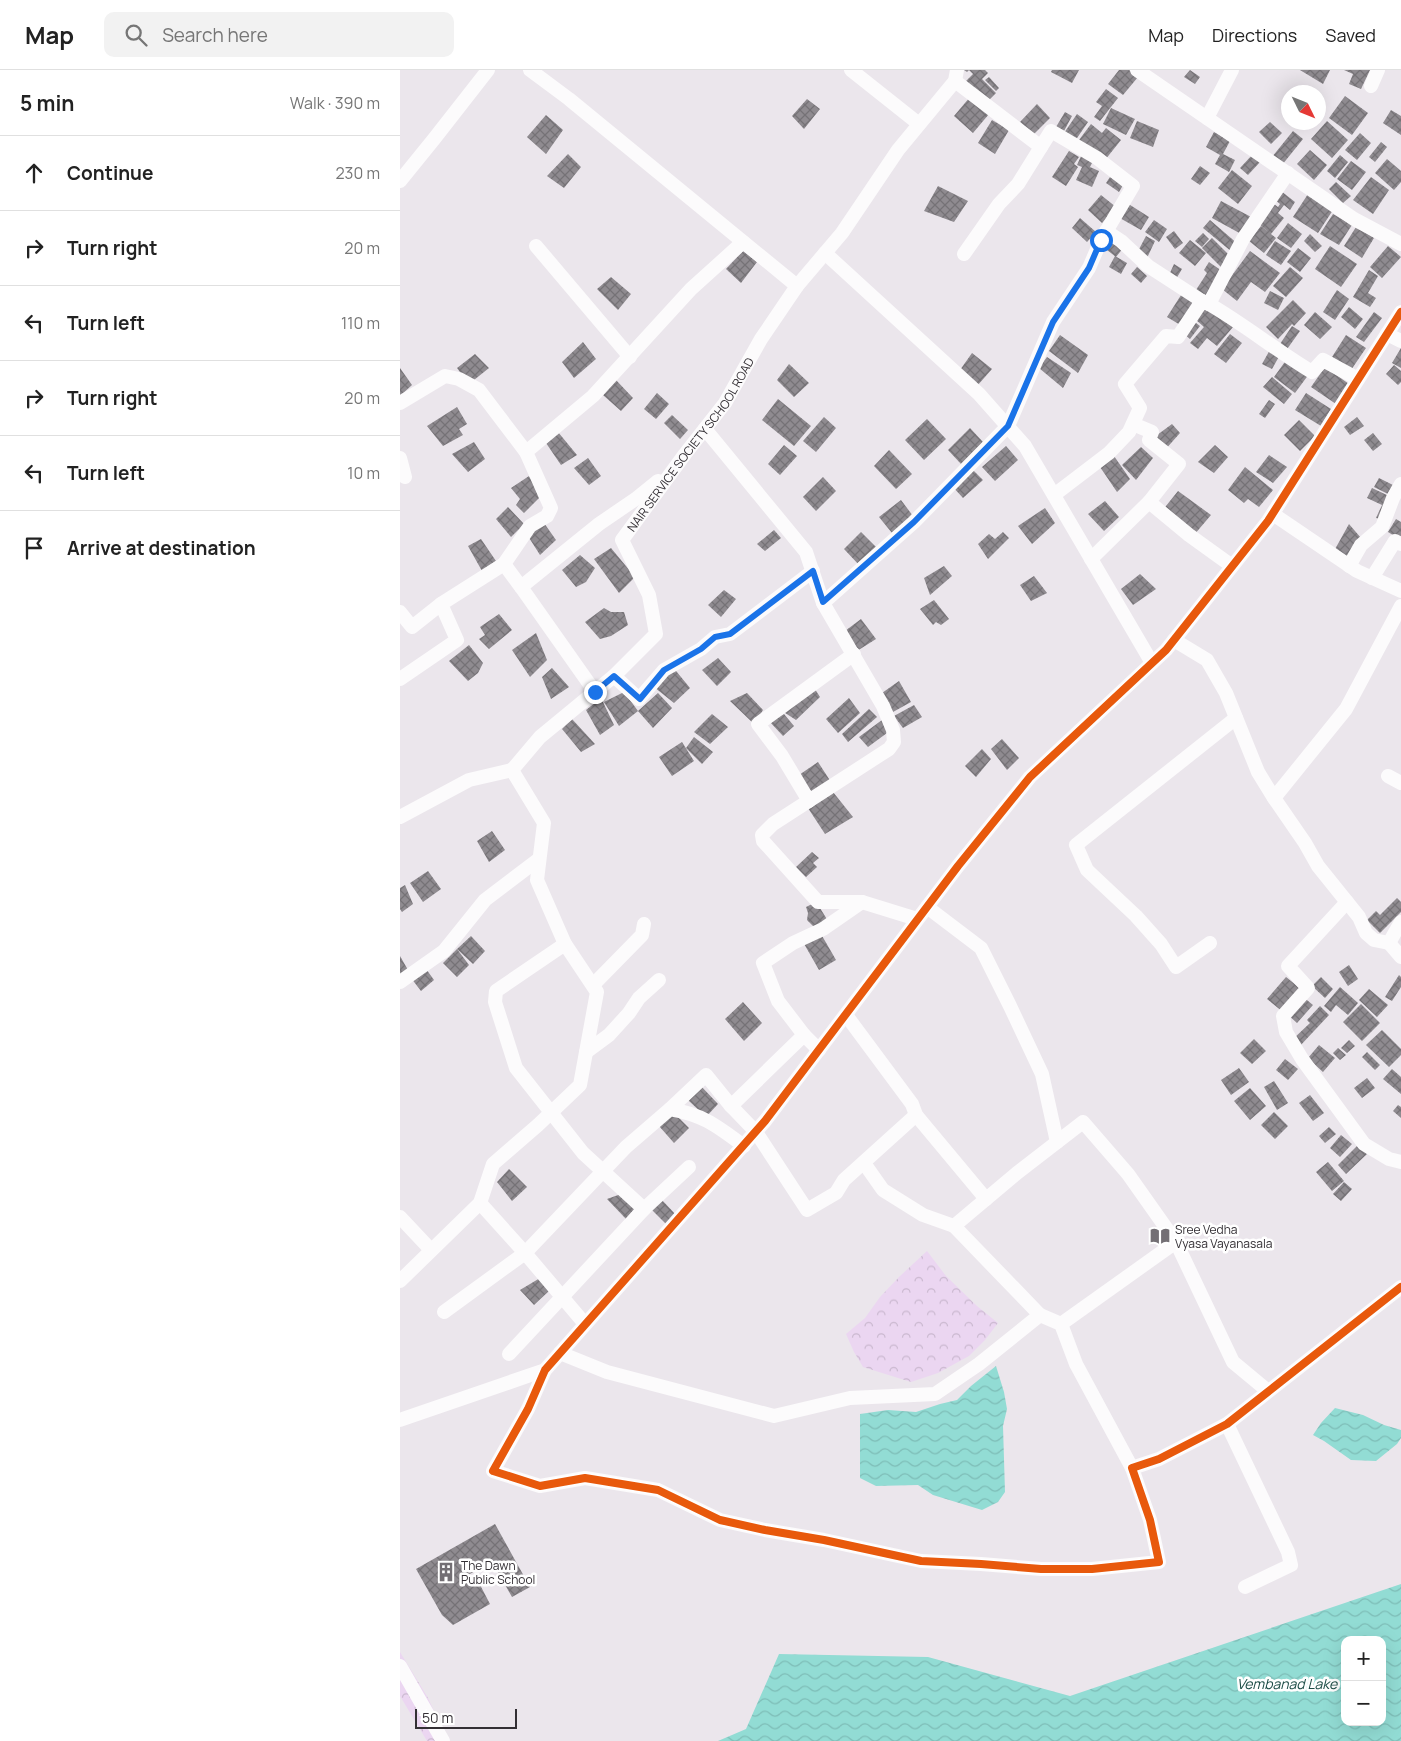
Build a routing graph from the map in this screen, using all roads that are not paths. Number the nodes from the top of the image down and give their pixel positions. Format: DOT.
graph roads {
  1 [pos="488,70"];
  2 [pos="530,70"];
  3 [pos="851,70"];
  4 [pos="1137,70"];
  5 [pos="1232,70"];
  6 [pos="1378,70"];
  7 [pos="956,75"];
  8 [pos="1372,86"];
  9 [pos="1207,118"];
  10 [pos="919,124"];
  11 [pos="1041,147"];
  12 [pos="1288,173"];
  13 [pos="400,181"];
  14 [pos="1106,231"];
  15 [pos="743,242"];
  16 [pos="1401,244"];
  17 [pos="536,246"];
  18 [pos="825,253"];
  19 [pos="964,254"];
  20 [pos="797,286"];
  21 [pos="1205,302"];
  22 [pos="1401,312"];
  23 [pos="1387,334"];
  24 [pos="1401,341"];
  25 [pos="630,357"];
  26 [pos="1358,379"];
  27 [pos="400,403"];
  28 [pos="1133,424"];
  29 [pos="1008,426"];
  30 [pos="705,429"];
  31 [pos="526,452"];
  32 [pos="400,458"];
  33 [pos="674,468"];
  34 [pos="405,476"];
  35 [pos="1401,484"];
  36 [pos="1054,495"];
  37 [pos="1149,502"];
  38 [pos="1272,514"];
  39 [pos="1401,544"];
  40 [pos="1092,559"];
  41 [pos="504,564"];
  42 [pos="1232,566"];
  43 [pos="1349,566"];
  44 [pos="813,571"];
  45 [pos="1372,578"];
  46 [pos="521,587"];
  47 [pos="1401,591"];
  48 [pos="823,602"];
  49 [pos="441,604"];
  50 [pos="1401,606"];
  51 [pos="400,612"];
  52 [pos="1174,640"];
  53 [pos="854,654"];
  54 [pos="1152,663"];
  55 [pos="614,676"];
  56 [pos="400,678"];
  57 [pos="595,692"];
  58 [pos="1236,718"];
  59 [pos="512,770"];
  60 [pos="1388,776"];
  61 [pos="1401,783"];
  62 [pos="1274,798"];
  63 [pos="809,801"];
  64 [pos="400,817"];
  65 [pos="540,859"];
  66 [pos="862,902"];
  67 [pos="1347,902"];
  68 [pos="927,908"];
  69 [pos="918,920"];
  70 [pos="1401,922"];
  71 [pos="644,924"];
  72 [pos="1210,943"];
  73 [pos="1389,943"];
  74 [pos="565,944"];
  75 [pos="1401,957"];
  76 [pos="659,980"];
  77 [pos="400,982"];
  78 [pos="593,985"];
  79 [pos="846,1015"];
  80 [pos="804,1035"];
  81 [pos="819,1050"];
  82 [pos="586,1052"];
  83 [pos="731,1106"];
  84 [pos="670,1109"];
  85 [pos="550,1113"];
  86 [pos="916,1115"];
  87 [pos="756,1132"];
  88 [pos="1057,1142"];
  89 [pos="744,1146"];
  90 [pos="1401,1162"];
  91 [pos="864,1163"];
  92 [pos="689,1167"];
  93 [pos="603,1172"];
  94 [pos="986,1199"];
  95 [pos="480,1203"];
  96 [pos="644,1208"];
  97 [pos="400,1217"];
  98 [pos="954,1226"];
  99 [pos="1176,1242"];
  100 [pos="431,1250"];
  101 [pos="525,1253"];
  102 [pos="400,1281"];
  103 [pos="1401,1287"];
  104 [pos="562,1297"];
  105 [pos="444,1312"];
  106 [pos="1040,1314"];
  107 [pos="585,1324"];
  108 [pos="1061,1324"];
  109 [pos="560,1353"];
  110 [pos="509,1354"];
  111 [pos="545,1370"];
  112 [pos="1268,1391"];
  113 [pos="400,1420"];
  114 [pos="1227,1424"];
  115 [pos="1132,1468"];
  116 [pos="1245,1587"];
  117 [pos="400,1666"];
  118 [pos="443,1741"];
  1 -- 13 [label="street"];
  2 -- 15 [label="street"];
  3 -- 10 [label="street"];
  4 -- 9 [label="street"];
  5 -- 9 [label="street"];
  6 -- 8 [label="street"];
  7 -- 10 [label="street, NAIR SERVICE SOCIETY SCHOOL ROAD"];
  7 -- 11 [label="street"];
  9 -- 12 [label="street"];
  10 -- 18 [label="street, NAIR SERVICE SOCIETY SCHOOL ROAD"];
  11 -- 14 [label="street"];
  11 -- 19 [label="street"];
  12 -- 16 [label="street"];
  12 -- 21 [label="street"];
  14 -- 21 [label="street"];
  14 -- 29 [label="street"];
  15 -- 20 [label="street"];
  15 -- 25 [label="street"];
  17 -- 25 [label="street"];
  18 -- 20 [label="street, NAIR SERVICE SOCIETY SCHOOL ROAD"];
  18 -- 29 [label="street"];
  20 -- 30 [label="street, NAIR SERVICE SOCIETY SCHOOL ROAD"];
  21 -- 26 [label="street"];
  21 -- 28 [label="street"];
  22 -- 23 [label="street"];
  23 -- 24 [label="street"];
  23 -- 26 [label="street"];
  25 -- 31 [label="street"];
  26 -- 38 [label="street"];
  27 -- 31 [label="street"];
  28 -- 36 [label="street"];
  28 -- 37 [label="street"];
  29 -- 36 [label="street"];
  29 -- 48 [label="street"];
  30 -- 33 [label="street, NAIR SERVICE SOCIETY SCHOOL ROAD"];
  30 -- 44 [label="street"];
  31 -- 41 [label="street"];
  32 -- 34 [label="street"];
  33 -- 46 [label="street"];
  33 -- 55 [label="street, NAIR SERVICE SOCIETY SCHOOL ROAD"];
  35 -- 43 [label="street"];
  36 -- 40 [label="street"];
  37 -- 40 [label="street"];
  37 -- 42 [label="street"];
  38 -- 42 [label="street"];
  38 -- 43 [label="street"];
  39 -- 45 [label="street"];
  40 -- 54 [label="street"];
  41 -- 46 [label="street"];
  41 -- 49 [label="street"];
  42 -- 52 [label="street"];
  43 -- 45 [label="street"];
  44 -- 48 [label="street"];
  44 -- 55 [label="street"];
  45 -- 47 [label="street"];
  46 -- 57 [label="street"];
  48 -- 53 [label="street"];
  49 -- 51 [label="street"];
  49 -- 56 [label="street"];
  50 -- 62 [label="street"];
  52 -- 54 [label="street"];
  52 -- 58 [label="street"];
  53 -- 63 [label="street"];
  53 -- 63 [label="street"];
  54 -- 68 [label="street"];
  55 -- 57 [label="street, NAIR SERVICE SOCIETY SCHOOL ROAD"];
  57 -- 59 [label="street, NAIR SERVICE SOCIETY SCHOOL ROAD"];
  58 -- 62 [label="street"];
  58 -- 72 [label="street"];
  59 -- 64 [label="street"];
  59 -- 65 [label="street"];
  60 -- 61 [label="street"];
  62 -- 67 [label="street"];
  63 -- 66 [label="street"];
  65 -- 74 [label="street"];
  65 -- 77 [label="street"];
  66 -- 69 [label="street"];
  66 -- 80 [label="street"];
  67 -- 73 [label="street"];
  67 -- 90 [label="street"];
  68 -- 69 [label="street"];
  68 -- 88 [label="street"];
  69 -- 79 [label="street"];
  70 -- 73 [label="street"];
  71 -- 78 [label="street"];
  73 -- 75 [label="street"];
  74 -- 78 [label="street"];
  74 -- 85 [label="street"];
  76 -- 82 [label="street"];
  78 -- 82 [label="street"];
  79 -- 81 [label="street"];
  79 -- 86 [label="street"];
  80 -- 81 [label="street"];
  80 -- 83 [label="street"];
  81 -- 87 [label="street"];
  82 -- 85 [label="street"];
  83 -- 84 [label="street"];
  83 -- 87 [label="street"];
  84 -- 89 [label="street"];
  84 -- 93 [label="street"];
  85 -- 93 [label="street"];
  85 -- 95 [label="street"];
  86 -- 91 [label="street"];
  86 -- 94 [label="street"];
  87 -- 89 [label="street"];
  87 -- 91 [label="street"];
  88 -- 94 [label="street"];
  88 -- 99 [label="street"];
  89 -- 107 [label="street"];
  91 -- 98 [label="street"];
  92 -- 96 [label="street"];
  93 -- 96 [label="street"];
  93 -- 101 [label="street"];
  94 -- 98 [label="street"];
  95 -- 100 [label="street"];
  95 -- 101 [label="street"];
  96 -- 104 [label="street"];
  97 -- 100 [label="street"];
  98 -- 106 [label="street"];
  99 -- 108 [label="street"];
  99 -- 112 [label="street"];
  100 -- 102 [label="street"];
  101 -- 104 [label="street"];
  101 -- 105 [label="street"];
  103 -- 112 [label="street"];
  104 -- 107 [label="street"];
  104 -- 110 [label="street"];
  106 -- 108 [label="street"];
  106 -- 109 [label="street"];
  107 -- 109 [label="street"];
  108 -- 115 [label="street"];
  109 -- 111 [label="street"];
  111 -- 113 [label="street"];
  111 -- 115 [label="street"];
  112 -- 114 [label="street"];
  114 -- 115 [label="street"];
  114 -- 116 [label="street"];
  117 -- 118 [label="street"];
}
